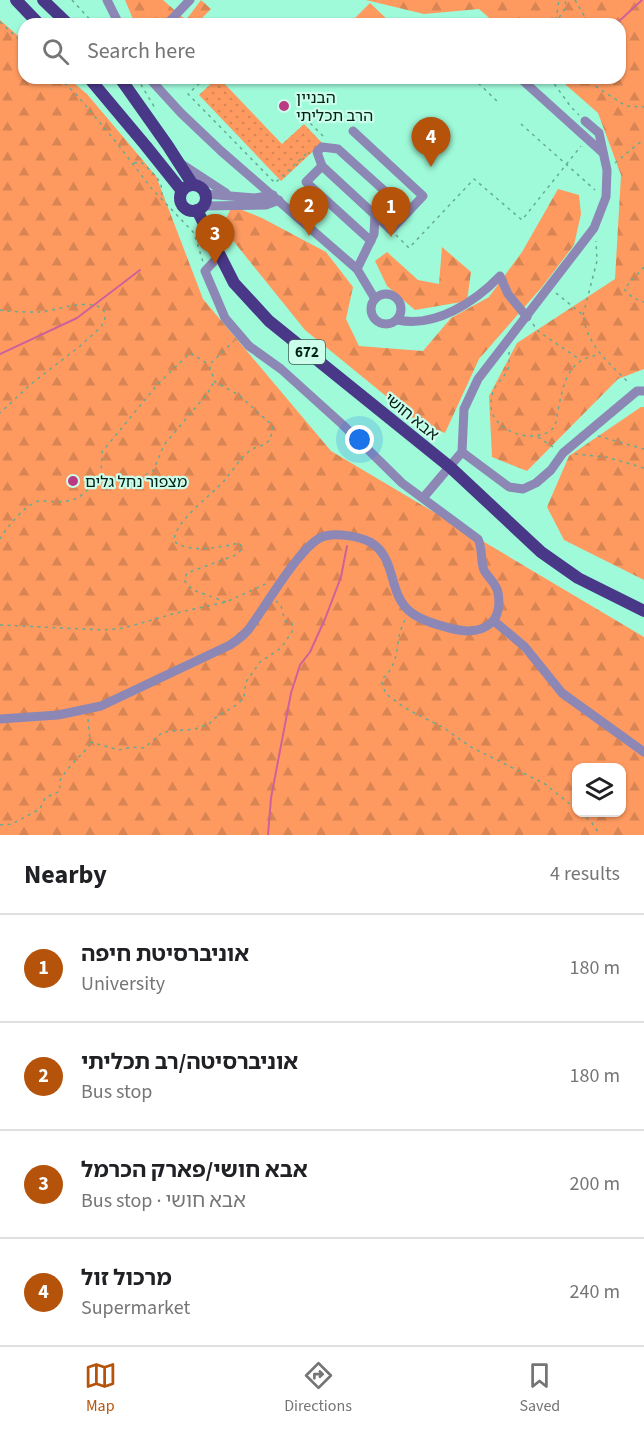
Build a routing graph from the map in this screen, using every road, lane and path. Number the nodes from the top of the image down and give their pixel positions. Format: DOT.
graph roads {
  1 [pos="16,0"];
  2 [pos="43,0"];
  3 [pos="72,0"];
  4 [pos="107,0"];
  5 [pos="190,0"];
  6 [pos="559,0"];
  7 [pos="566,0"];
  8 [pos="575,0"];
  9 [pos="33,18"];
  10 [pos="62,18"];
  11 [pos="88,18"];
  12 [pos="116,18"];
  13 [pos="173,18"];
  14 [pos="556,18"];
  15 [pos="558,18"];
  16 [pos="585,18"];
  17 [pos="0,22"];
  18 [pos="18,38"];
  19 [pos="65,84"];
  20 [pos="94,84"];
  21 [pos="124,84"];
  22 [pos="154,84"];
  23 [pos="198,84"];
  24 [pos="479,84"];
  25 [pos="527,84"];
  26 [pos="554,84"];
  27 [pos="592,84"];
  28 [pos="500,103"];
  29 [pos="644,107"];
  30 [pos="305,118"];
  31 [pos="585,121"];
  32 [pos="521,124"];
  33 [pos="353,131"];
  34 [pos="644,139"];
  35 [pos="316,145"];
  36 [pos="581,145"];
  37 [pos="308,153"];
  38 [pos="603,153"];
  39 [pos="177,161"];
  40 [pos="133,163"];
  41 [pos="567,164"];
  42 [pos="322,166"];
  43 [pos="607,170"];
  44 [pos="187,188"];
  45 [pos="595,190"];
  46 [pos="234,196"];
  47 [pos="276,198"];
  48 [pos="161,199"];
  49 [pos="202,203"];
  50 [pos="266,205"];
  51 [pos="408,212"];
  52 [pos="375,215"];
  53 [pos="298,216"];
  54 [pos="594,228"];
  55 [pos="391,230"];
  56 [pos="371,241"];
  57 [pos="219,256"];
  58 [pos="644,267"];
  59 [pos="357,269"];
  60 [pos="205,271"];
  61 [pos="550,288"];
  62 [pos="375,299"];
  63 [pos="644,302"];
  64 [pos="0,310"];
  65 [pos="583,315"];
  66 [pos="527,317"];
  67 [pos="398,320"];
  68 [pos="239,335"];
  69 [pos="506,343"];
  70 [pos="600,355"];
  71 [pos="580,360"];
  72 [pos="209,365"];
  73 [pos="215,382"];
  74 [pos="641,391"];
  75 [pos="0,413"];
  76 [pos="592,429"];
  77 [pos="537,436"];
  78 [pos="644,449"];
  79 [pos="462,452"];
  80 [pos="563,453"];
  81 [pos="450,467"];
  82 [pos="644,468"];
  83 [pos="101,477"];
  84 [pos="423,498"];
  85 [pos="0,539"];
  86 [pos="289,572"];
  87 [pos="271,597"];
  88 [pos="226,602"];
  89 [pos="408,610"];
  90 [pos="644,612"];
  91 [pos="494,621"];
  92 [pos="0,625"];
  93 [pos="87,710"];
  94 [pos="0,719"];
  95 [pos="90,742"];
  96 [pos="644,752"];
  97 [pos="572,805"];
  98 [pos="585,817"];
  99 [pos="0,825"];
  100 [pos="600,835"];
  1 -- 9 [label="main road"];
  2 -- 10 [label="main road"];
  3 -- 11 [label="path"];
  4 -- 12 [label="street"];
  5 -- 13 [label="street"];
  6 -- 14 [label="path"];
  7 -- 15 [label="path"];
  8 -- 16 [label="path"];
  17 -- 18 [label="path"];
  19 -- 40 [label="path"];
  20 -- 44 [label="main road, אבא חושי / 672"];
  21 -- 39 [label="main road, אבא חושי / 672"];
  22 -- 47 [label="street"];
  23 -- 37 [label="path"];
  24 -- 28 [label="path"];
  25 -- 38 [label="street"];
  26 -- 31 [label="path"];
  27 -- 29 [label="path"];
  30 -- 35 [label="path"];
  31 -- 38 [label="street"];
  32 -- 41 [label="path"];
  33 -- 51 [label="street"];
  34 -- 43 [label="path"];
  36 -- 41 [label="path"];
  38 -- 43 [label="street"];
  39 -- 44 [label="main road, אבא חושי / 672"];
  39 -- 46 [label="street"];
  40 -- 48 [label="path"];
  40 -- 48 [label="path"];
  41 -- 45 [label="path"];
  41 -- 55 [label="path"];
  42 -- 51 [label="street"];
  42 -- 52 [label="street"];
  42 -- 56 [label="street"];
  43 -- 54 [label="street"];
  44 -- 49 [label="main road, אבא חושי / 672"];
  44 -- 49 [label="main road, אבא חושי / 672"];
  46 -- 47 [label="street"];
  46 -- 49 [label="street"];
  47 -- 50 [label="street"];
  47 -- 53 [label="street"];
  48 -- 60 [label="path"];
  49 -- 50 [label="street"];
  49 -- 57 [label="main road, אבא חושי / 672"];
  50 -- 53 [label="street"];
  51 -- 55 [label="street"];
  52 -- 55 [label="street"];
  52 -- 56 [label="street"];
  53 -- 59 [label="street"];
  54 -- 61 [label="street"];
  54 -- 65 [label="path"];
  56 -- 59 [label="street"];
  57 -- 60 [label="street"];
  57 -- 81 [label="main road, אבא חושי / 672"];
  58 -- 63 [label="path"];
  59 -- 62 [label="street"];
  60 -- 68 [label="street"];
  61 -- 65 [label="path"];
  61 -- 66 [label="street"];
  62 -- 67 [label="street"];
  62 -- 67 [label="street"];
  64 -- 75 [label="path"];
  65 -- 70 [label="path"];
  66 -- 67 [label="street"];
  66 -- 69 [label="street"];
  66 -- 71 [label="path"];
  68 -- 72 [label="path"];
  68 -- 84 [label="street"];
  69 -- 77 [label="path"];
  69 -- 79 [label="street"];
  70 -- 71 [label="path"];
  70 -- 74 [label="path"];
  71 -- 77 [label="path"];
  72 -- 73 [label="path"];
  72 -- 83 [label="path"];
  73 -- 83 [label="path"];
  73 -- 88 [label="path"];
  74 -- 76 [label="street"];
  76 -- 78 [label="path"];
  76 -- 80 [label="street"];
  77 -- 80 [label="path"];
  79 -- 80 [label="street"];
  79 -- 81 [label="street"];
  80 -- 82 [label="path"];
  81 -- 84 [label="street"];
  81 -- 90 [label="main road, אבא חושי / 672"];
  83 -- 85 [label="path"];
  84 -- 91 [label="street"];
  86 -- 87 [label="street"];
  86 -- 88 [label="path"];
  86 -- 89 [label="street"];
  87 -- 93 [label="street"];
  87 -- 95 [label="path"];
  88 -- 92 [label="path"];
  89 -- 91 [label="street"];
  89 -- 97 [label="path"];
  91 -- 96 [label="street"];
  93 -- 94 [label="street"];
  93 -- 95 [label="path"];
  95 -- 99 [label="path"];
  98 -- 100 [label="path"];
}
